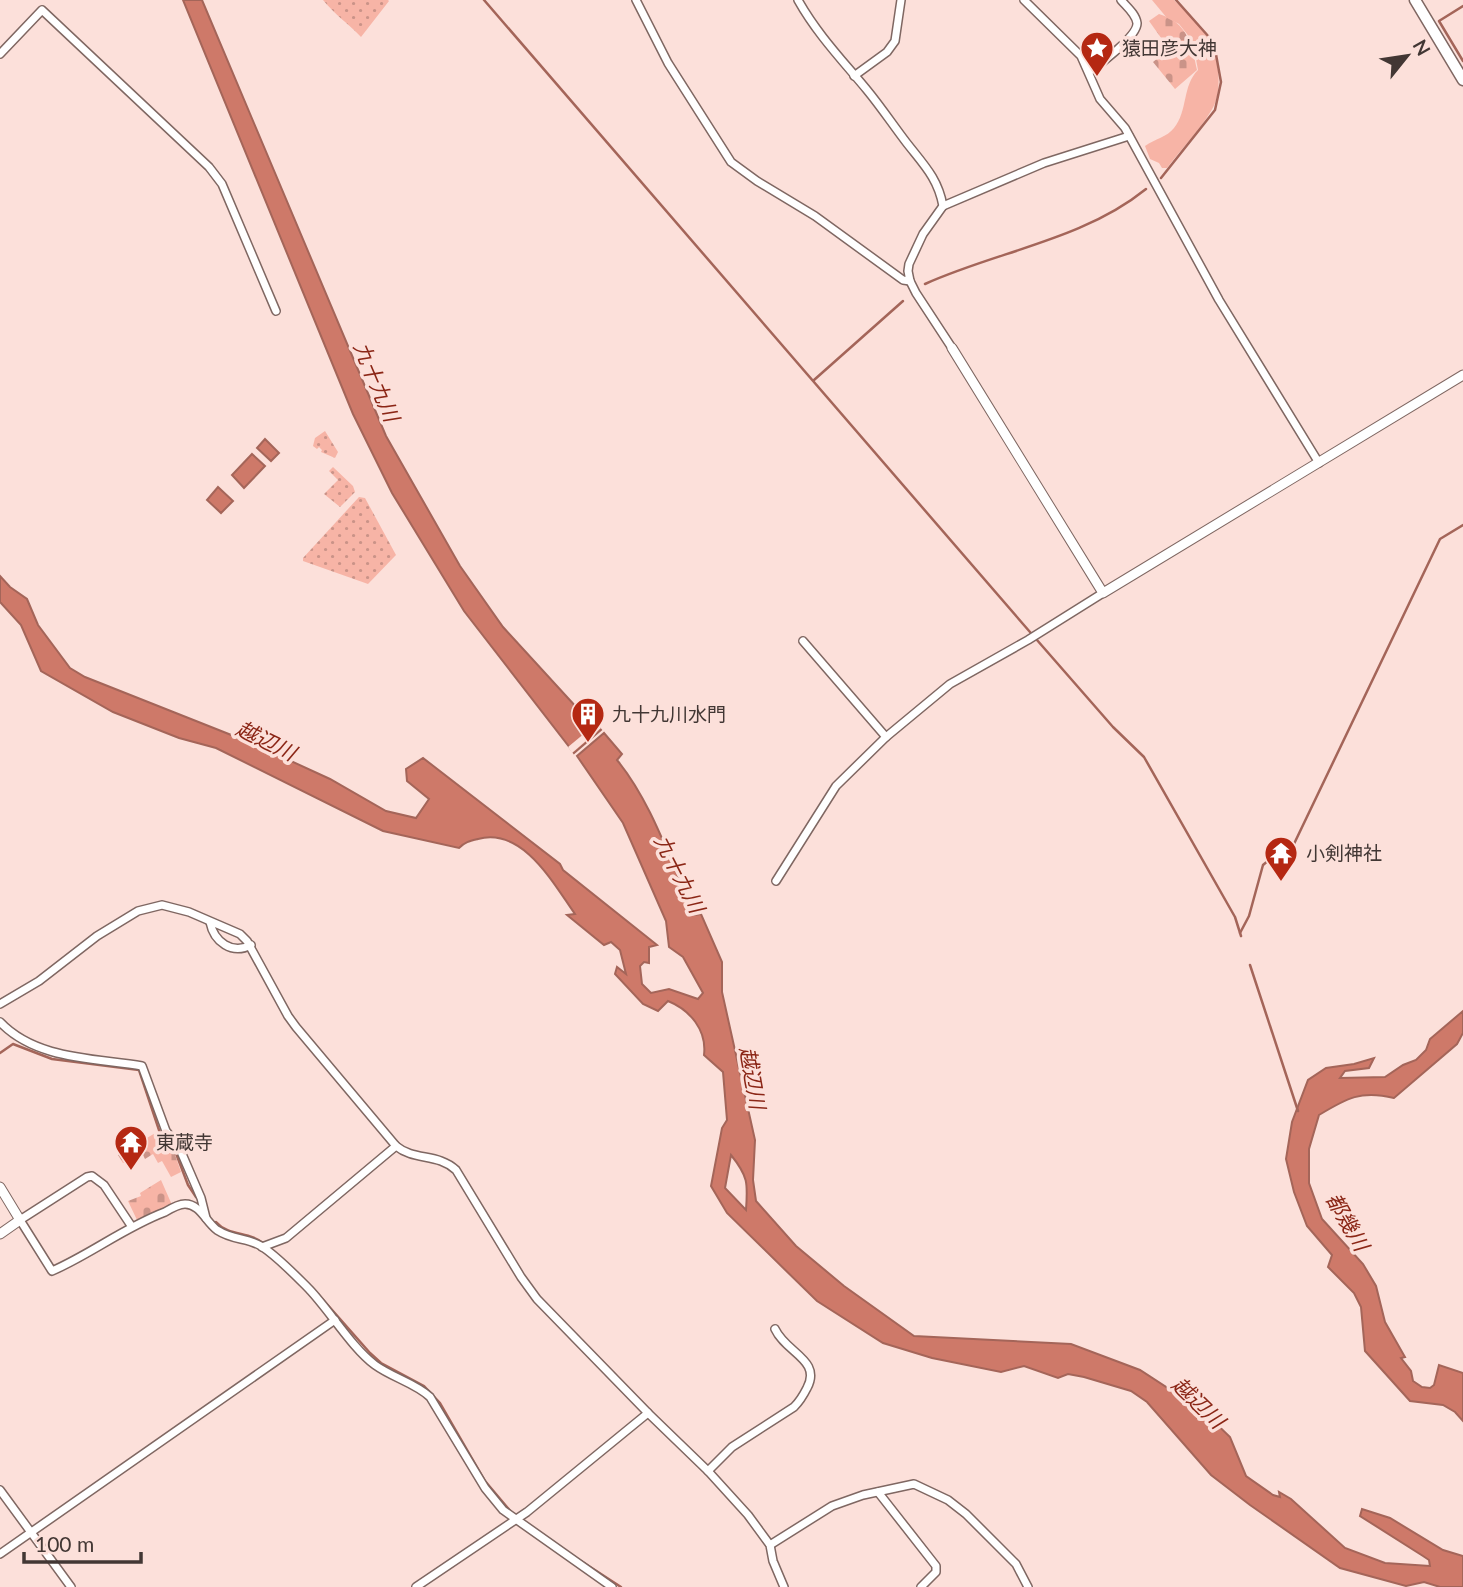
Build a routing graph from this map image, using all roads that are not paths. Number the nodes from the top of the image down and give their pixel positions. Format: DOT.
graph roads {
  1 [pos="636,0"];
  2 [pos="798,0"];
  3 [pos="901,0"];
  4 [pos="1024,0"];
  5 [pos="1121,0"];
  6 [pos="1415,0"];
  7 [pos="0,54"];
  8 [pos="1089,72"];
  9 [pos="854,76"];
  10 [pos="1463,80"];
  11 [pos="1129,136"];
  12 [pos="943,206"];
  13 [pos="909,281"];
  14 [pos="276,311"];
  15 [pos="952,348"];
  16 [pos="1463,375"];
  17 [pos="1319,463"];
  18 [pos="1103,593"];
  19 [pos="803,641"];
  20 [pos="887,737"];
  21 [pos="776,881"];
  22 [pos="210,922"];
  23 [pos="251,945"];
  24 [pos="0,1004"];
  25 [pos="0,1022"];
  26 [pos="396,1146"];
  27 [pos="0,1187"];
  28 [pos="206,1218"];
  29 [pos="20,1220"];
  30 [pos="132,1227"];
  31 [pos="0,1234"];
  32 [pos="262,1247"];
  33 [pos="335,1320"];
  34 [pos="775,1329"];
  35 [pos="648,1413"];
  36 [pos="708,1471"];
  37 [pos="0,1490"];
  38 [pos="878,1492"];
  39 [pos="518,1519"];
  40 [pos="31,1533"];
  41 [pos="770,1545"];
  42 [pos="0,1555"];
  43 [pos="71,1587"];
  44 [pos="416,1587"];
  45 [pos="612,1587"];
  46 [pos="784,1587"];
  47 [pos="920,1587"];
  48 [pos="1028,1587"];
  1 -- 13 [label="street"];
  2 -- 9 [label="street"];
  3 -- 9 [label="street"];
  4 -- 8 [label="street"];
  5 -- 8 [label="street"];
  6 -- 10 [label="main road"];
  7 -- 14 [label="street"];
  8 -- 11 [label="street"];
  9 -- 12 [label="street"];
  11 -- 12 [label="street"];
  11 -- 17 [label="street"];
  12 -- 13 [label="street"];
  13 -- 15 [label="street"];
  15 -- 18 [label="street"];
  16 -- 17 [label="street"];
  17 -- 18 [label="street"];
  18 -- 20 [label="street"];
  19 -- 20 [label="street"];
  20 -- 21 [label="street"];
  22 -- 23 [label="street"];
  22 -- 23 [label="street"];
  22 -- 24 [label="street"];
  23 -- 26 [label="street"];
  25 -- 28 [label="street"];
  26 -- 32 [label="street"];
  26 -- 35 [label="street"];
  27 -- 29 [label="street"];
  28 -- 30 [label="street"];
  28 -- 32 [label="street"];
  29 -- 30 [label="street"];
  29 -- 30 [label="street"];
  29 -- 31 [label="street"];
  32 -- 33 [label="street"];
  33 -- 39 [label="street"];
  33 -- 40 [label="street"];
  34 -- 36 [label="street"];
  35 -- 36 [label="street"];
  35 -- 39 [label="street"];
  36 -- 41 [label="street"];
  37 -- 40 [label="street"];
  38 -- 41 [label="street"];
  38 -- 47 [label="street"];
  38 -- 48 [label="street"];
  39 -- 44 [label="street"];
  39 -- 45 [label="street"];
  40 -- 42 [label="street"];
  40 -- 43 [label="street"];
  41 -- 46 [label="street"];
}
